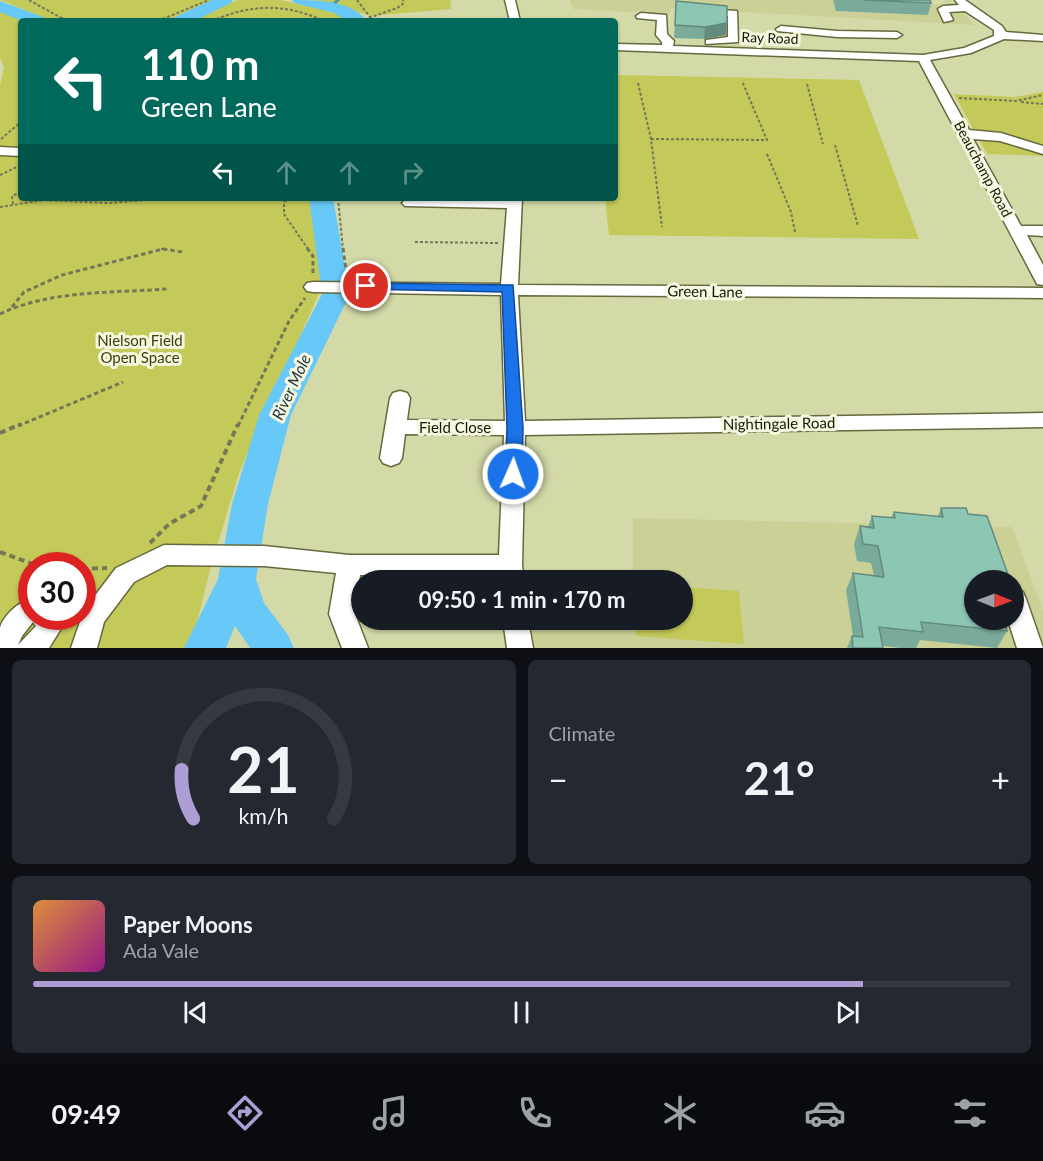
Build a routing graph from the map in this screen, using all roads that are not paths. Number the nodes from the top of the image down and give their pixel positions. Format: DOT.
graph roads {
  1 [pos="510,0"];
  2 [pos="963,4"];
  3 [pos="694,11"];
  4 [pos="641,16"];
  5 [pos="514,18"];
  6 [pos="948,20"];
  7 [pos="782,29"];
  8 [pos="837,34"];
  9 [pos="897,35"];
  10 [pos="1001,35"];
  11 [pos="1043,38"];
  12 [pos="667,45"];
  13 [pos="618,47"];
  14 [pos="845,55"];
  15 [pos="923,58"];
  16 [pos="963,134"];
  17 [pos="1043,150"];
  18 [pos="0,151"];
  19 [pos="18,152"];
  20 [pos="480,201"];
  21 [pos="515,201"];
  22 [pos="410,203"];
  23 [pos="1015,230"];
  24 [pos="1043,231"];
  25 [pos="1043,280"];
  26 [pos="317,287"];
  27 [pos="509,288"];
  28 [pos="1043,293"];
  29 [pos="400,398"];
  30 [pos="1043,420"];
  31 [pos="395,428"];
  32 [pos="515,428"];
  33 [pos="391,458"];
  34 [pos="349,565"];
  35 [pos="450,570"];
  36 [pos="511,570"];
  37 [pos="18,622"];
  38 [pos="47,630"];
  39 [pos="517,630"];
  40 [pos="1024,630"];
  41 [pos="7,648"];
  42 [pos="30,648"];
  43 [pos="84,648"];
  44 [pos="355,648"];
  45 [pos="520,648"];
  46 [pos="1030,648"];
  1 -- 5 [label="street"];
  2 -- 6 [label="street"];
  2 -- 10 [label="street"];
  3 -- 12 [label="street"];
  4 -- 12 [label="street"];
  7 -- 8 [label="street"];
  8 -- 9 [label="street"];
  8 -- 14 [label="street"];
  10 -- 11 [label="street"];
  10 -- 15 [label="street, Ray Road"];
  12 -- 13 [label="street, Ray Road"];
  12 -- 14 [label="street, Ray Road"];
  14 -- 15 [label="street, Ray Road"];
  15 -- 16 [label="street, Beauchamp Road"];
  16 -- 17 [label="street"];
  16 -- 23 [label="street, Beauchamp Road"];
  18 -- 19 [label="street"];
  20 -- 22 [label="street"];
  21 -- 27 [label="street"];
  23 -- 24 [label="street"];
  23 -- 25 [label="street, Beauchamp Road"];
  26 -- 27 [label="street, Green Lane"];
  27 -- 28 [label="street, Green Lane"];
  27 -- 32 [label="street"];
  29 -- 31 [label="street, Field Close"];
  30 -- 32 [label="street, Nightingale Road"];
  31 -- 32 [label="street, Field Close"];
  31 -- 33 [label="street, Field Close"];
  32 -- 36 [label="street"];
  34 -- 35 [label="street"];
  34 -- 43 [label="street"];
  34 -- 44 [label="street"];
  37 -- 41 [label="street"];
  38 -- 42 [label="street"];
  39 -- 45 [label="street"];
  40 -- 46 [label="street"];
}
